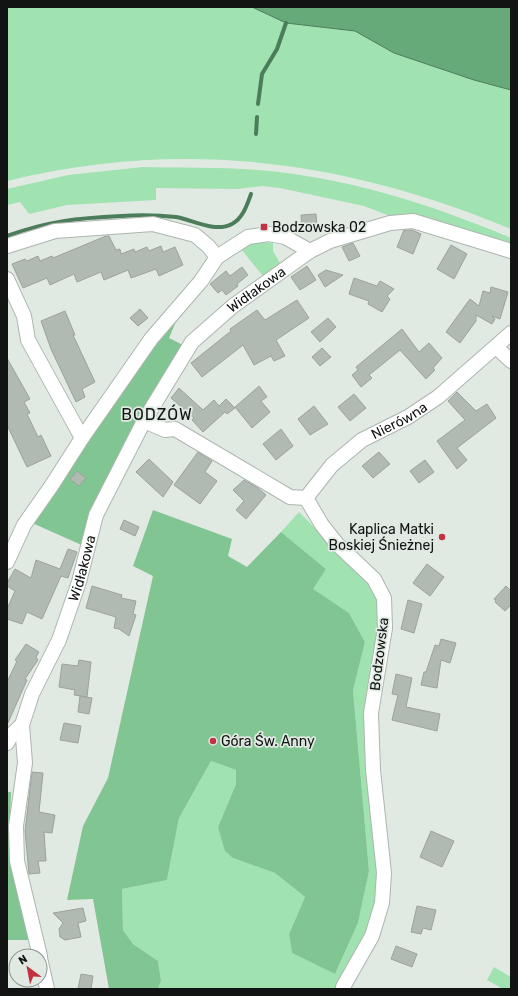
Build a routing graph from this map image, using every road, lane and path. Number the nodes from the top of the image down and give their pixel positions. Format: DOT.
graph roads {
  1 [pos="7,246"];
  2 [pos="511,250"];
  3 [pos="310,251"];
  4 [pos="216,257"];
  5 [pos="7,279"];
  6 [pos="511,333"];
  7 [pos="496,347"];
  8 [pos="511,361"];
  9 [pos="144,420"];
  10 [pos="82,438"];
  11 [pos="306,498"];
  12 [pos="7,562"];
  13 [pos="22,725"];
  14 [pos="7,743"];
  15 [pos="38,948"];
  16 [pos="343,987"];
  1 -- 4 [label="street"];
  2 -- 3 [label="street, Widłakowa"];
  3 -- 4 [label="street"];
  3 -- 9 [label="street, Widłakowa"];
  4 -- 10 [label="street"];
  5 -- 10 [label="street"];
  6 -- 7 [label="street, Nierówna"];
  7 -- 8 [label="street"];
  7 -- 11 [label="street, Nierówna"];
  9 -- 11 [label="street"];
  9 -- 13 [label="street, Widłakowa"];
  10 -- 12 [label="street"];
  11 -- 16 [label="street, Bodzowska"];
  13 -- 14 [label="street"];
  13 -- 15 [label="street, Widłakowa"];
}
